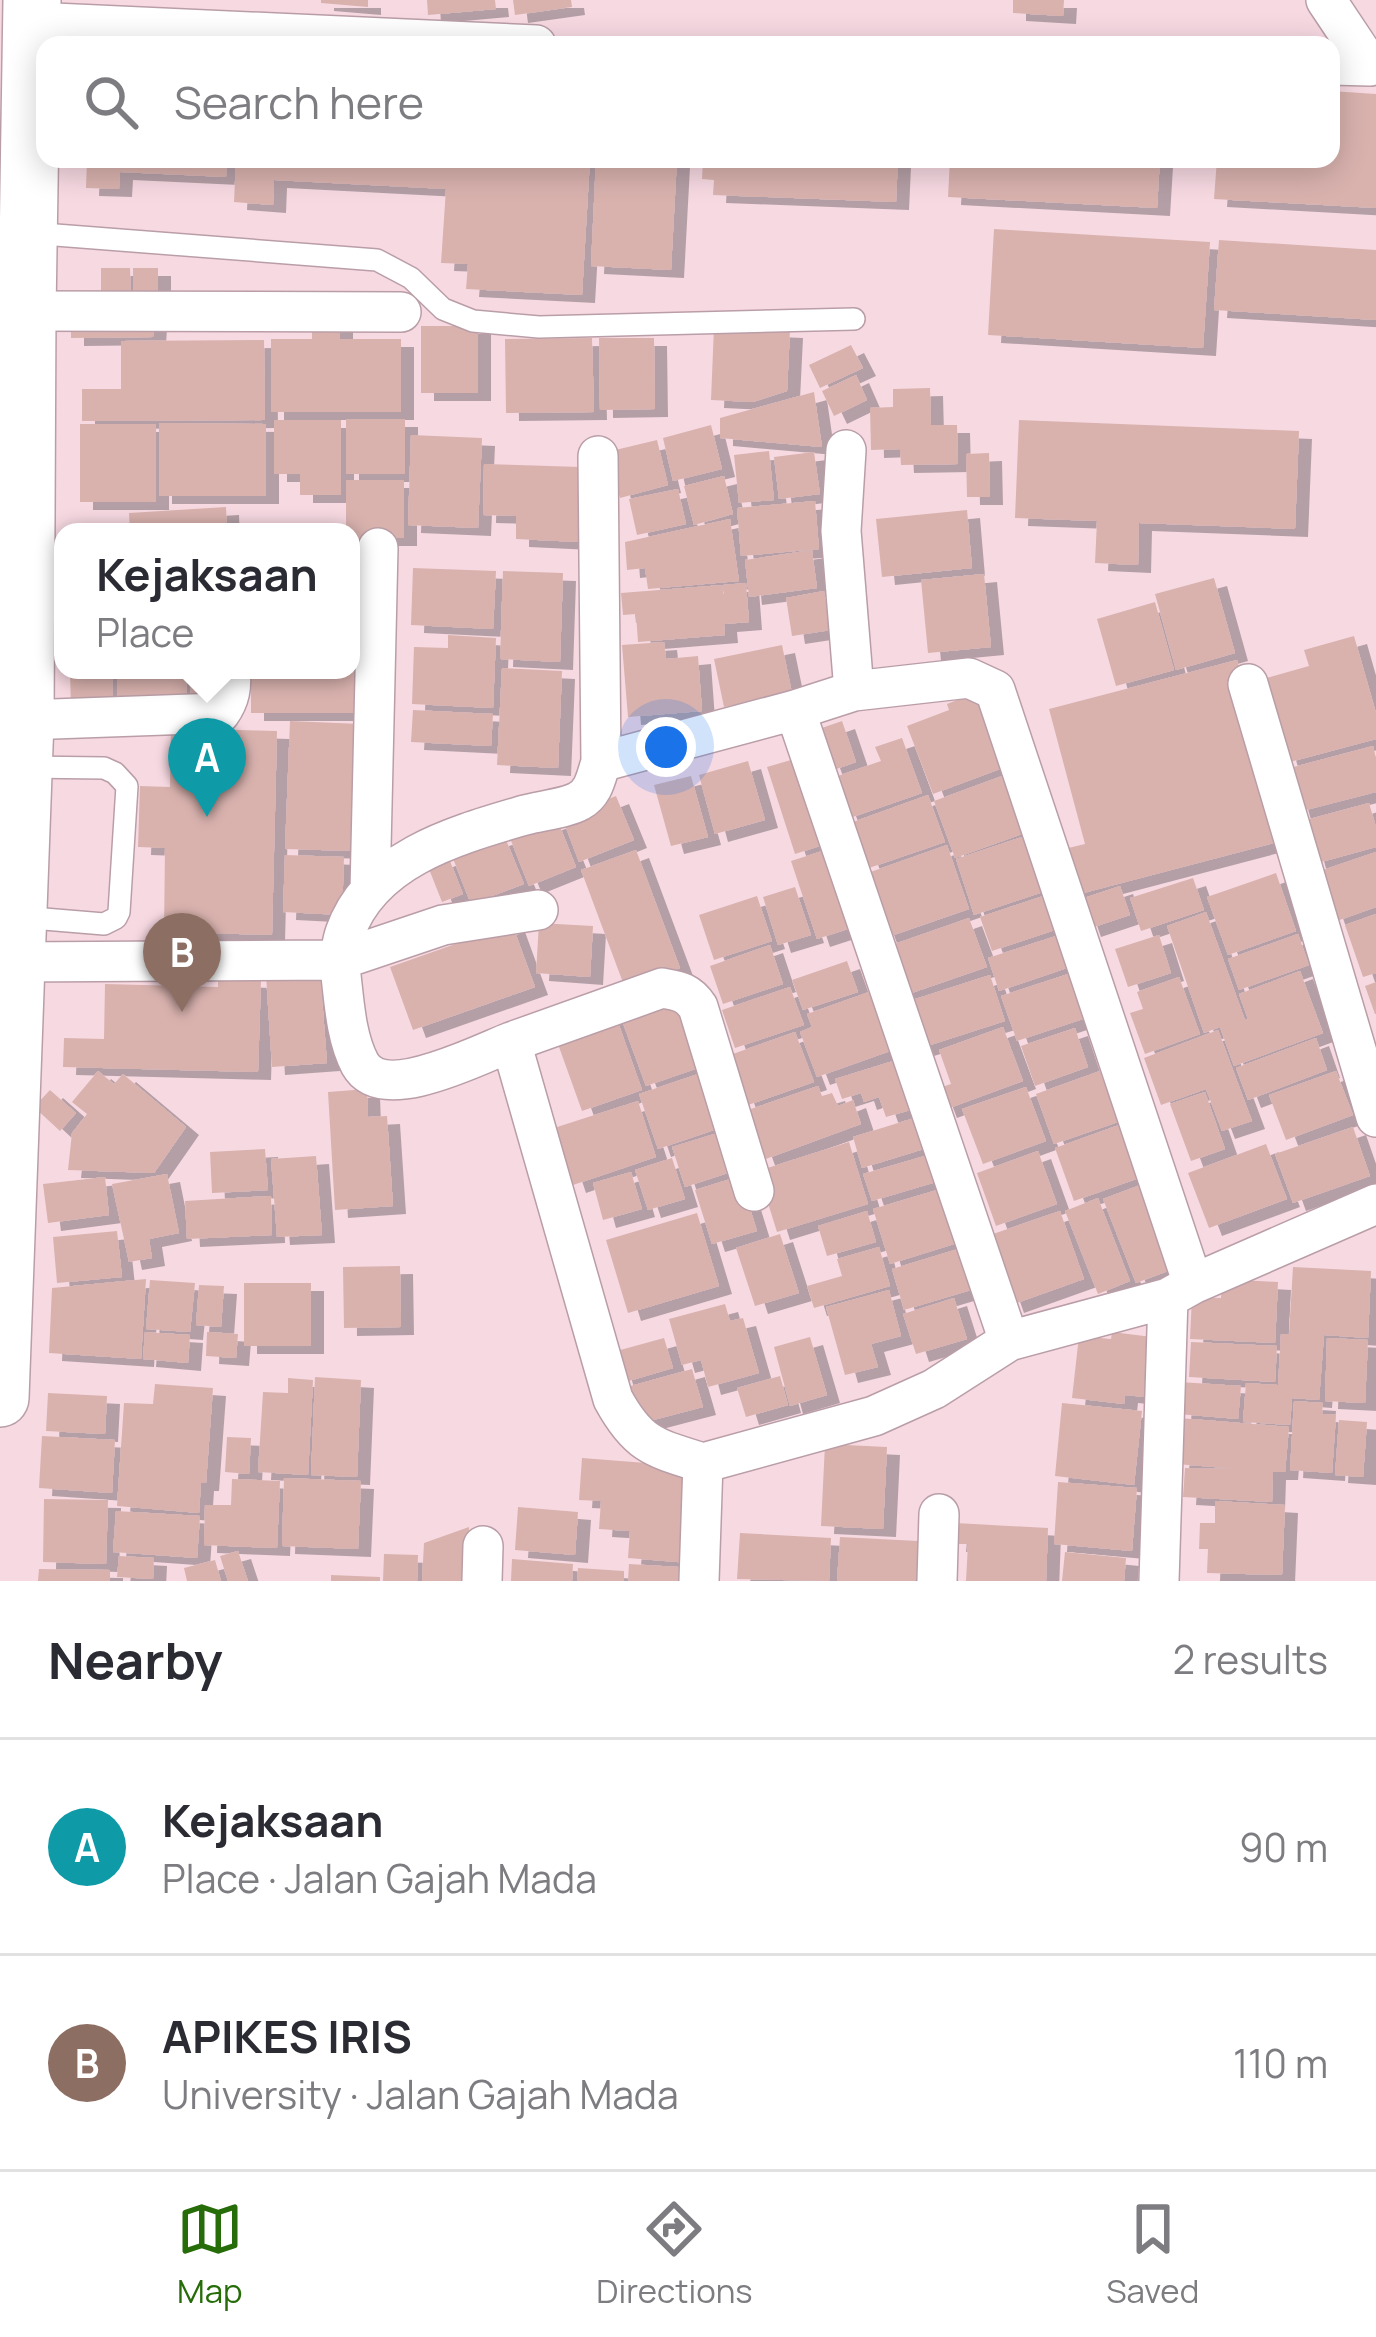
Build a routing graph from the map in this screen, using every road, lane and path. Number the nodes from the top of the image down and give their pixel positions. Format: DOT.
graph roads {
  1 [pos="1326,0"];
  2 [pos="32,11"];
  3 [pos="403,36"];
  4 [pos="1359,66"];
  5 [pos="16,106"];
  6 [pos="29,233"];
  7 [pos="27,311"];
  8 [pos="401,313"];
  9 [pos="854,319"];
  10 [pos="846,450"];
  11 [pos="598,456"];
  12 [pos="378,548"];
  13 [pos="231,679"];
  14 [pos="1248,684"];
  15 [pos="854,691"];
  16 [pos="795,710"];
  17 [pos="24,743"];
  18 [pos="601,762"];
  19 [pos="370,890"];
  20 [pos="538,910"];
  21 [pos="18,939"];
  22 [pos="339,960"];
  23 [pos="7,1034"];
  24 [pos="511,1042"];
  25 [pos="1376,1117"];
  26 [pos="754,1191"];
  27 [pos="1376,1204"];
  28 [pos="1181,1291"];
  29 [pos="1010,1341"];
  30 [pos="0,1398"];
  31 [pos="703,1463"];
  32 [pos="939,1514"];
  33 [pos="699,1581"];
  34 [pos="937,1581"];
  35 [pos="1159,1581"];
  1 -- 4 [label="street"];
  2 -- 3 [label="street"];
  2 -- 5 [label="main road"];
  5 -- 6 [label="main road"];
  6 -- 7 [label="main road"];
  6 -- 9 [label="lane"];
  7 -- 8 [label="street"];
  7 -- 17 [label="main road"];
  10 -- 15 [label="street"];
  11 -- 18 [label="street"];
  12 -- 19 [label="street"];
  13 -- 17 [label="street"];
  14 -- 25 [label="street"];
  15 -- 16 [label="street"];
  15 -- 28 [label="street"];
  16 -- 18 [label="street"];
  16 -- 29 [label="street"];
  17 -- 21 [label="main road"];
  17 -- 21 [label="lane"];
  18 -- 19 [label="street"];
  19 -- 22 [label="street"];
  20 -- 22 [label="street"];
  21 -- 22 [label="street"];
  21 -- 23 [label="main road"];
  22 -- 24 [label="street"];
  23 -- 30 [label="main road"];
  24 -- 26 [label="street"];
  24 -- 31 [label="street"];
  27 -- 28 [label="street"];
  28 -- 29 [label="street"];
  28 -- 35 [label="street"];
  29 -- 31 [label="street"];
  31 -- 33 [label="street"];
  32 -- 34 [label="street"];
}
